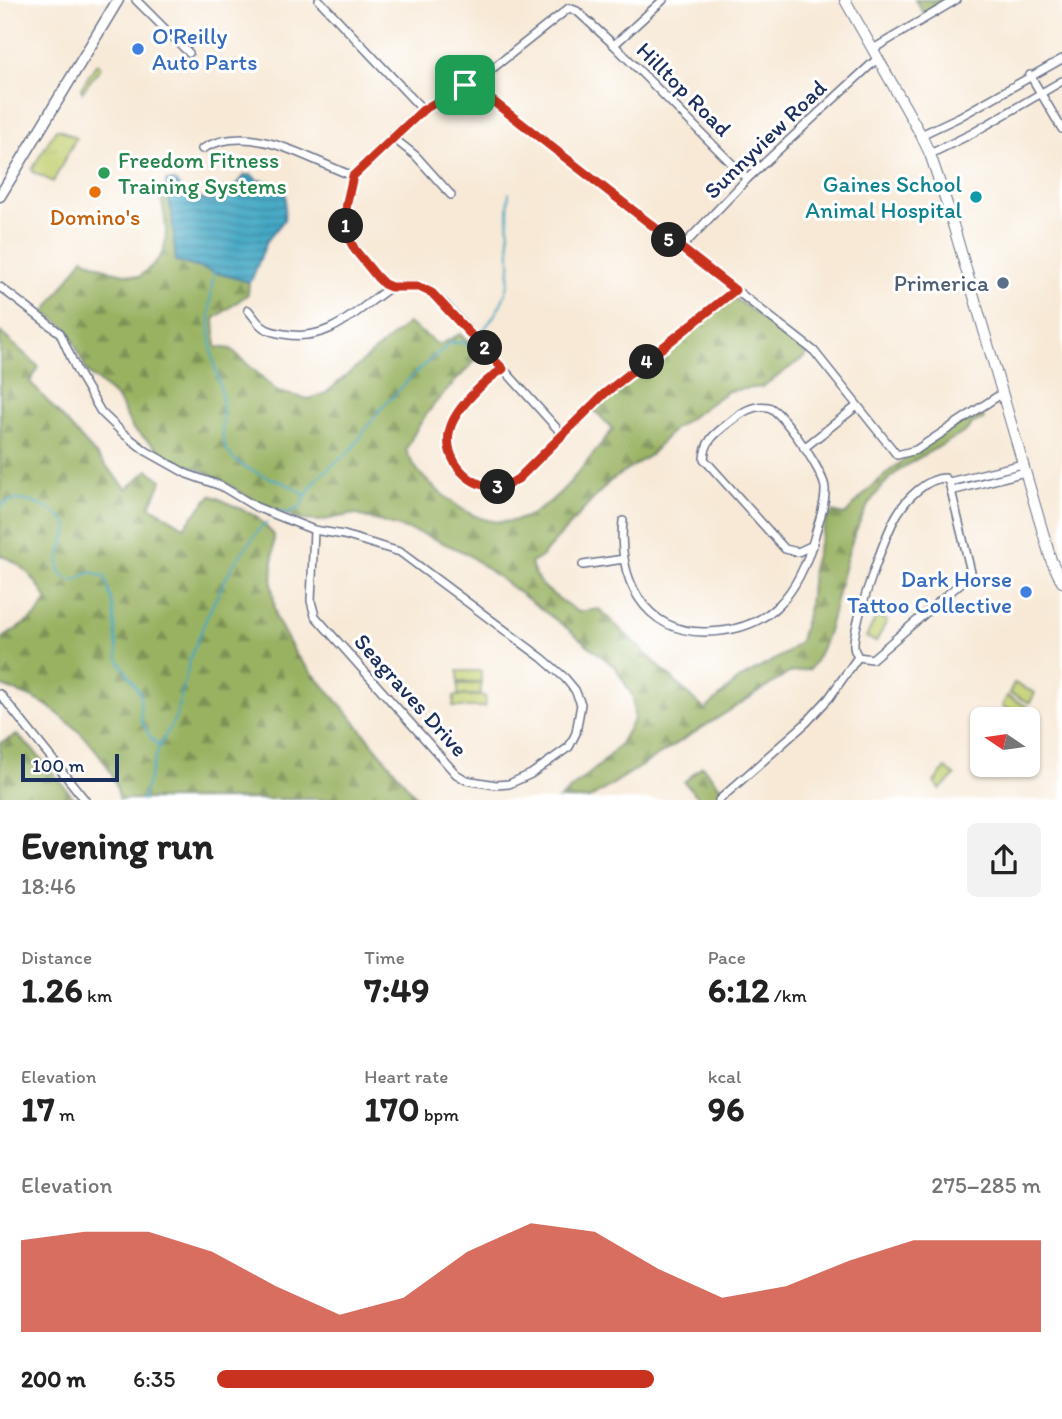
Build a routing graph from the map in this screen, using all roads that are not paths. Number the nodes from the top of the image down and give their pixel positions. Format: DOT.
graph roads {
  1 [pos="118,0"];
  2 [pos="136,0"];
  3 [pos="319,0"];
  4 [pos="663,0"];
  5 [pos="845,0"];
  6 [pos="956,0"];
  7 [pos="614,45"];
  8 [pos="189,53"];
  9 [pos="876,54"];
  10 [pos="1062,58"];
  11 [pos="1030,75"];
  12 [pos="1062,81"];
  13 [pos="471,84"];
  14 [pos="1041,93"];
  15 [pos="423,110"];
  16 [pos="1062,129"];
  17 [pos="921,135"];
  18 [pos="392,137"];
  19 [pos="202,149"];
  20 [pos="930,154"];
  21 [pos="353,176"];
  22 [pos="747,179"];
  23 [pos="451,195"];
  24 [pos="0,196"];
  25 [pos="680,249"];
  26 [pos="0,286"];
  27 [pos="391,287"];
  28 [pos="735,290"];
  29 [pos="248,310"];
  30 [pos="503,369"];
  31 [pos="1001,394"];
  32 [pos="857,406"];
  33 [pos="562,434"];
  34 [pos="804,448"];
  35 [pos="1024,468"];
  36 [pos="949,482"];
  37 [pos="951,491"];
  38 [pos="623,521"];
  39 [pos="314,530"];
  40 [pos="813,545"];
  41 [pos="624,559"];
  42 [pos="583,565"];
  43 [pos="1058,567"];
  44 [pos="1062,582"];
  45 [pos="858,657"];
  46 [pos="0,694"];
  47 [pos="85,800"];
  48 [pos="719,800"];
  1 -- 24 [label="highway"];
  2 -- 8 [label="street"];
  3 -- 15 [label="street"];
  4 -- 7 [label="street"];
  5 -- 9 [label="main road"];
  6 -- 9 [label="street, Sunnyview Road"];
  7 -- 13 [label="street, Hilltop Road"];
  7 -- 22 [label="street, Hilltop Road"];
  9 -- 17 [label="main road"];
  9 -- 22 [label="street, Sunnyview Road"];
  10 -- 11 [label="street"];
  11 -- 14 [label="street"];
  11 -- 17 [label="street"];
  12 -- 14 [label="street"];
  13 -- 15 [label="street, Hilltop Road"];
  13 -- 25 [label="street"];
  14 -- 16 [label="street"];
  14 -- 20 [label="street"];
  15 -- 18 [label="street, Hilltop Road"];
  17 -- 20 [label="main road"];
  18 -- 21 [label="street, Hilltop Road"];
  18 -- 23 [label="street"];
  19 -- 21 [label="street"];
  20 -- 31 [label="main road"];
  21 -- 27 [label="street"];
  22 -- 25 [label="street, Sunnyview Road"];
  25 -- 28 [label="street"];
  26 -- 39 [label="street, Seagraves Drive"];
  27 -- 29 [label="street"];
  27 -- 30 [label="street"];
  28 -- 32 [label="street"];
  28 -- 33 [label="street"];
  30 -- 33 [label="street"];
  30 -- 33 [label="street"];
  31 -- 32 [label="street"];
  31 -- 35 [label="main road"];
  32 -- 34 [label="street"];
  34 -- 40 [label="street"];
  34 -- 40 [label="street"];
  35 -- 36 [label="street"];
  35 -- 37 [label="street"];
  35 -- 43 [label="main road"];
  36 -- 37 [label="street"];
  36 -- 45 [label="street"];
  37 -- 45 [label="street"];
  38 -- 41 [label="street"];
  39 -- 39 [label="street, Seagraves Drive"];
  40 -- 41 [label="street"];
  41 -- 42 [label="street"];
  43 -- 44 [label="main road"];
  45 -- 48 [label="street"];
  46 -- 47 [label="street"];
}
